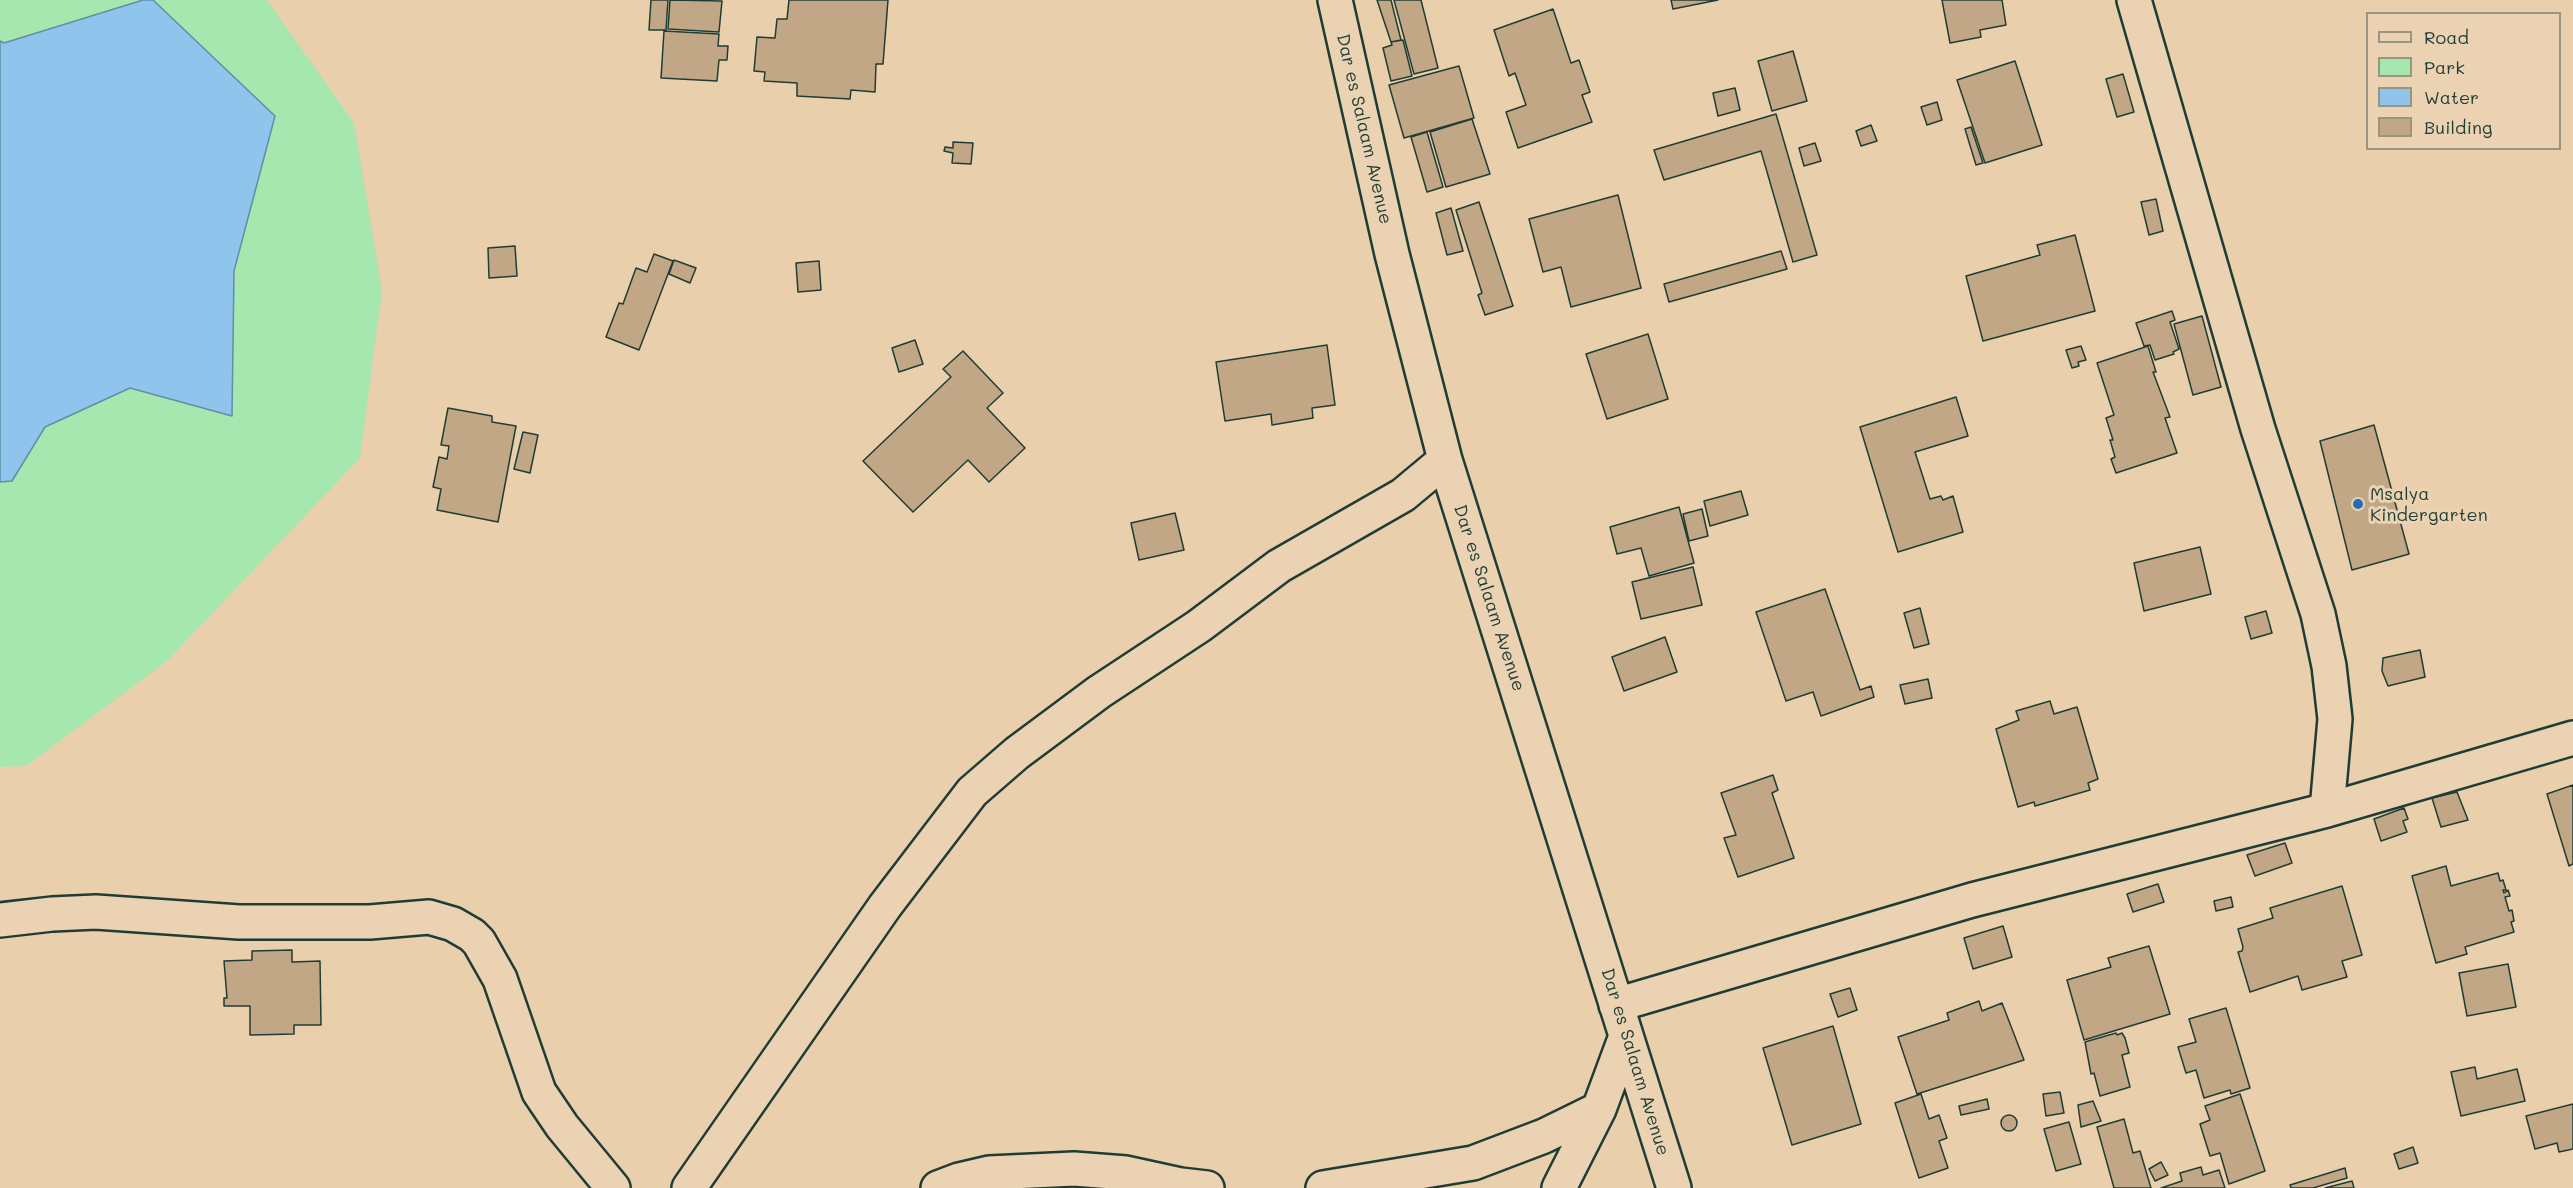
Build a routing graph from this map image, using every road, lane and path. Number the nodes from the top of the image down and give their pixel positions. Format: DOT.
graph roads {
  1 [pos="1335,0"];
  2 [pos="2134,0"];
  3 [pos="1445,460"];
  4 [pos="2573,738"];
  5 [pos="2327,810"];
  6 [pos="0,920"];
  7 [pos="1616,1005"];
  8 [pos="1626,1036"];
  9 [pos="1599,1109"];
  10 [pos="613,1188"];
  11 [pos="688,1188"];
  12 [pos="938,1188"];
  13 [pos="1207,1188"];
  14 [pos="1323,1188"];
  15 [pos="1559,1188"];
  16 [pos="1674,1188"];
  1 -- 3 [label="street, Dar es Salaam Avenue"];
  2 -- 5 [label="street"];
  3 -- 7 [label="street, Dar es Salaam Avenue"];
  3 -- 11 [label="street"];
  4 -- 5 [label="street"];
  5 -- 7 [label="street"];
  6 -- 10 [label="street"];
  7 -- 8 [label="street, Dar es Salaam Avenue"];
  8 -- 9 [label="street"];
  8 -- 16 [label="street, Dar es Salaam Avenue"];
  9 -- 14 [label="street"];
  9 -- 15 [label="street"];
  12 -- 13 [label="street"];
}
